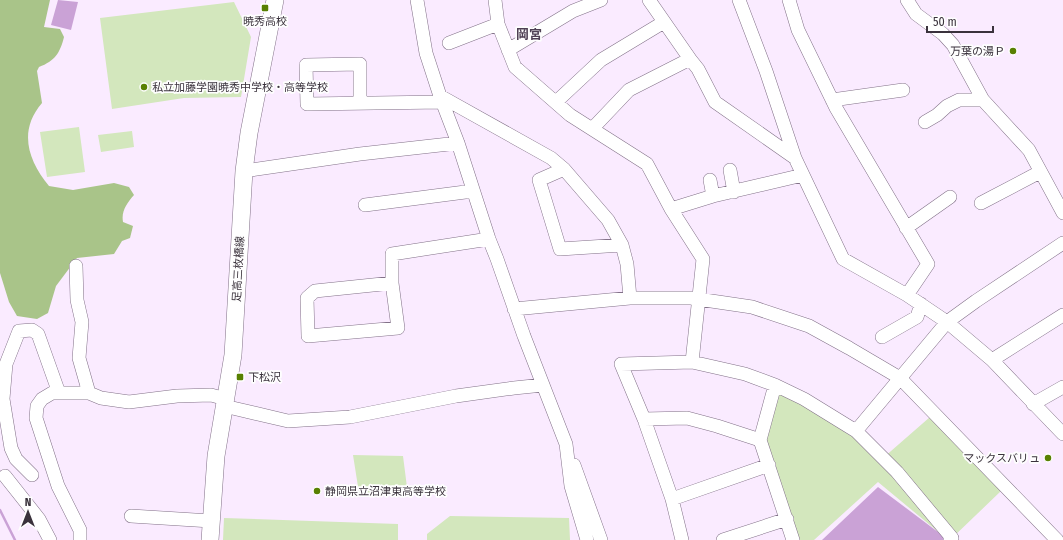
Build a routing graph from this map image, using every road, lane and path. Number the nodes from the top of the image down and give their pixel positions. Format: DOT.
graph roads {
  1 [pos="276,0"];
  2 [pos="417,0"];
  3 [pos="495,0"];
  4 [pos="601,0"];
  5 [pos="649,0"];
  6 [pos="739,0"];
  7 [pos="789,0"];
  8 [pos="907,0"];
  9 [pos="664,22"];
  10 [pos="498,24"];
  11 [pos="449,43"];
  12 [pos="508,50"];
  13 [pos="690,59"];
  14 [pos="903,90"];
  15 [pos="441,99"];
  16 [pos="832,100"];
  17 [pos="983,100"];
  18 [pos="556,102"];
  19 [pos="360,103"];
  20 [pos="925,122"];
  21 [pos="592,129"];
  22 [pos="458,143"];
  23 [pos="795,158"];
  24 [pos="564,170"];
  25 [pos="730,170"];
  26 [pos="244,171"];
  27 [pos="1040,172"];
  28 [pos="803,175"];
  29 [pos="710,180"];
  30 [pos="473,191"];
  31 [pos="734,192"];
  32 [pos="713,196"];
  33 [pos="950,197"];
  34 [pos="981,204"];
  35 [pos="365,205"];
  36 [pos="671,209"];
  37 [pos="1063,213"];
  38 [pos="906,228"];
  39 [pos="488,239"];
  40 [pos="1063,243"];
  41 [pos="622,245"];
  42 [pos="76,266"];
  43 [pos="392,284"];
  44 [pos="907,295"];
  45 [pos="630,298"];
  46 [pos="698,299"];
  47 [pos="921,304"];
  48 [pos="514,309"];
  49 [pos="1063,316"];
  50 [pos="947,322"];
  51 [pos="882,337"];
  52 [pos="992,360"];
  53 [pos="692,362"];
  54 [pos="900,378"];
  55 [pos="543,385"];
  56 [pos="775,385"];
  57 [pos="1063,387"];
  58 [pos="59,393"];
  59 [pos="89,393"];
  60 [pos="225,402"];
  61 [pos="1033,404"];
  62 [pos="644,419"];
  63 [pos="856,431"];
  64 [pos="1063,434"];
  65 [pos="760,440"];
  66 [pos="566,444"];
  67 [pos="769,465"];
  68 [pos="32,475"];
  69 [pos="5,476"];
  70 [pos="672,499"];
  71 [pos="131,516"];
  72 [pos="786,519"];
  73 [pos="211,521"];
  74 [pos="50,540"];
  75 [pos="80,540"];
  76 [pos="210,540"];
  77 [pos="587,540"];
  78 [pos="601,540"];
  79 [pos="682,540"];
  80 [pos="723,540"];
  81 [pos="793,540"];
  82 [pos="950,540"];
  83 [pos="1057,540"];
  1 -- 26 [label="main road, 足高三枚橋線"];
  2 -- 15 [label="street"];
  3 -- 10 [label="street"];
  4 -- 12 [label="street"];
  5 -- 9 [label="street"];
  6 -- 23 [label="street"];
  7 -- 16 [label="street"];
  8 -- 17 [label="street"];
  9 -- 13 [label="street"];
  9 -- 18 [label="street"];
  10 -- 11 [label="street"];
  10 -- 12 [label="street"];
  12 -- 18 [label="street"];
  13 -- 21 [label="street"];
  13 -- 23 [label="street"];
  14 -- 16 [label="street"];
  15 -- 19 [label="street"];
  15 -- 22 [label="street"];
  15 -- 24 [label="street"];
  16 -- 38 [label="street"];
  17 -- 20 [label="street"];
  17 -- 27 [label="street"];
  18 -- 21 [label="street"];
  19 -- 19 [label="street"];
  21 -- 36 [label="street"];
  22 -- 26 [label="street"];
  22 -- 30 [label="street"];
  23 -- 28 [label="street"];
  24 -- 41 [label="street"];
  24 -- 41 [label="street"];
  25 -- 31 [label="street"];
  26 -- 60 [label="main road, 足高三枚橋線"];
  27 -- 34 [label="street"];
  27 -- 37 [label="street"];
  28 -- 31 [label="street"];
  28 -- 44 [label="street"];
  29 -- 32 [label="street"];
  30 -- 35 [label="street"];
  30 -- 39 [label="street"];
  31 -- 32 [label="street"];
  32 -- 36 [label="street"];
  33 -- 38 [label="street"];
  36 -- 46 [label="street"];
  38 -- 44 [label="street"];
  39 -- 43 [label="street"];
  39 -- 48 [label="street"];
  40 -- 50 [label="street"];
  41 -- 45 [label="street"];
  42 -- 59 [label="street"];
  43 -- 43 [label="street"];
  44 -- 47 [label="street"];
  45 -- 46 [label="street"];
  45 -- 48 [label="street"];
  46 -- 53 [label="street"];
  46 -- 54 [label="street"];
  47 -- 50 [label="street"];
  47 -- 51 [label="street"];
  48 -- 55 [label="street"];
  49 -- 52 [label="street"];
  50 -- 52 [label="street"];
  50 -- 54 [label="street"];
  52 -- 61 [label="street"];
  53 -- 56 [label="street"];
  53 -- 62 [label="street"];
  54 -- 63 [label="street"];
  54 -- 83 [label="street"];
  55 -- 60 [label="street"];
  55 -- 66 [label="street"];
  56 -- 63 [label="street"];
  56 -- 65 [label="street"];
  57 -- 61 [label="street"];
  58 -- 59 [label="street"];
  58 -- 68 [label="street"];
  58 -- 75 [label="street"];
  59 -- 60 [label="street"];
  60 -- 73 [label="main road, 足高三枚橋線"];
  61 -- 64 [label="street"];
  62 -- 65 [label="street"];
  62 -- 70 [label="street"];
  63 -- 82 [label="street"];
  65 -- 67 [label="street"];
  66 -- 77 [label="street"];
  66 -- 78 [label="street"];
  67 -- 70 [label="street"];
  67 -- 72 [label="street"];
  69 -- 74 [label="street"];
  70 -- 79 [label="street"];
  71 -- 73 [label="street"];
  72 -- 80 [label="street"];
  72 -- 81 [label="street"];
  73 -- 76 [label="main road, 足高三枚橋線"];
}
